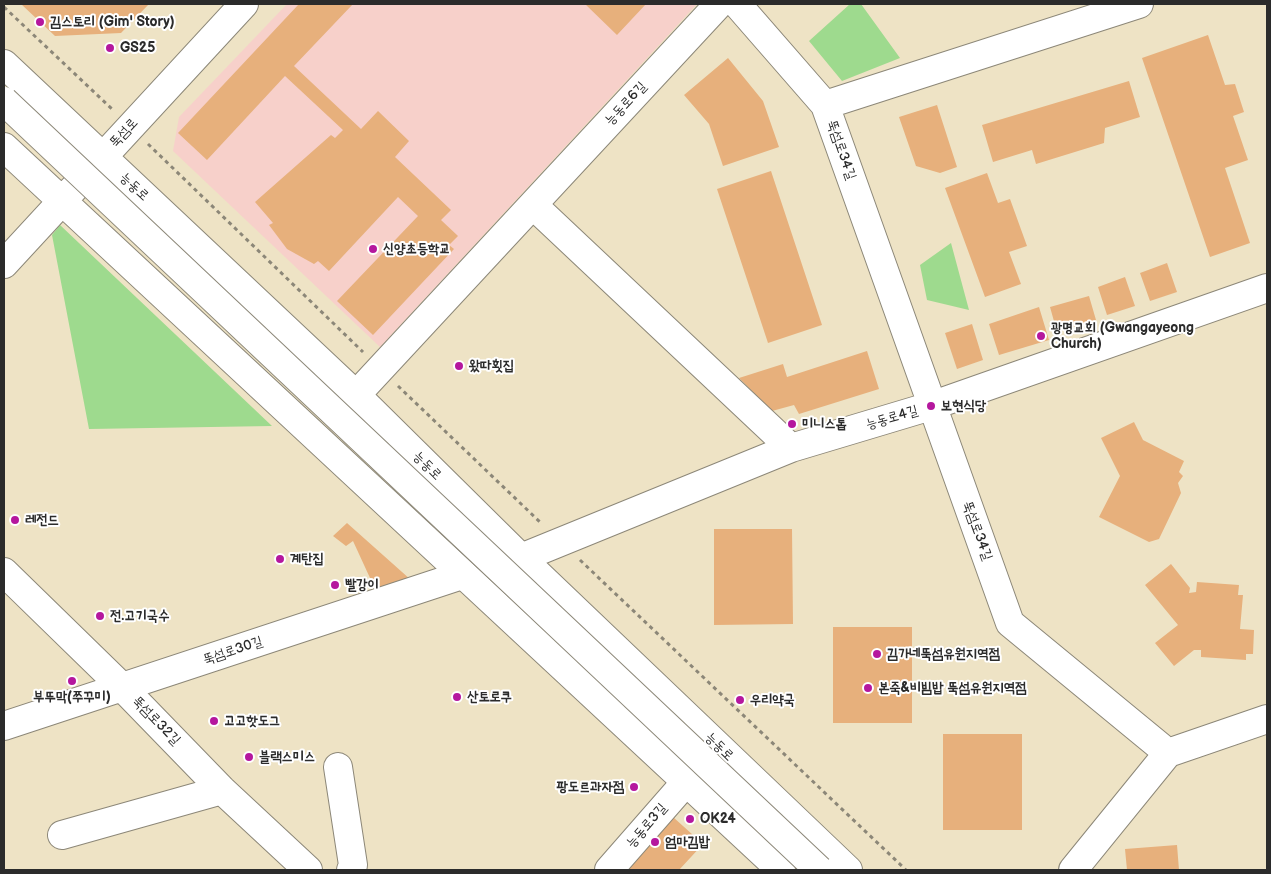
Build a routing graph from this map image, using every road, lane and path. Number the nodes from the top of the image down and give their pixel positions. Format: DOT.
graph roads {
  1 [pos="244,4"];
  2 [pos="718,4"];
  3 [pos="737,4"];
  4 [pos="1139,4"];
  5 [pos="4,7"];
  6 [pos="4,64"];
  7 [pos="4,100"];
  8 [pos="825,105"];
  9 [pos="4,121"];
  10 [pos="130,126"];
  11 [pos="4,147"];
  12 [pos="102,157"];
  13 [pos="62,200"];
  14 [pos="533,204"];
  15 [pos="4,264"];
  16 [pos="1267,288"];
  17 [pos="380,368"];
  18 [pos="356,395"];
  19 [pos="931,406"];
  20 [pos="791,448"];
  21 [pos="560,541"];
  22 [pos="520,558"];
  23 [pos="4,572"];
  24 [pos="462,575"];
  25 [pos="122,687"];
  26 [pos="1267,719"];
  27 [pos="4,726"];
  28 [pos="1168,753"];
  29 [pos="338,767"];
  30 [pos="686,782"];
  31 [pos="222,790"];
  32 [pos="62,835"];
  33 [pos="308,870"];
  34 [pos="351,870"];
  35 [pos="609,870"];
  36 [pos="781,870"];
  37 [pos="794,870"];
  38 [pos="818,870"];
  39 [pos="848,870"];
  40 [pos="906,870"];
  41 [pos="1073,870"];
  1 -- 10 [label="main road, 뚝섬로"];
  2 -- 14 [label="main road, 능동로6길"];
  3 -- 8 [label="main road, 뚝섬로34길"];
  4 -- 8 [label="main road, 뚝섬로34길"];
  5 -- 10 [label="path"];
  6 -- 12 [label="main road, 능동로"];
  7 -- 38 [label="main road, bridge"];
  8 -- 19 [label="main road, 뚝섬로34길"];
  9 -- 37 [label="main road"];
  10 -- 12 [label="main road, 뚝섬로"];
  10 -- 17 [label="path"];
  11 -- 13 [label="main road"];
  12 -- 13 [label="main road, 뚝섬로"];
  12 -- 18 [label="main road, 능동로"];
  13 -- 15 [label="main road, 뚝섬로"];
  13 -- 24 [label="main road"];
  14 -- 17 [label="main road, 능동로6길"];
  14 -- 20 [label="main road"];
  16 -- 19 [label="main road, 능동로4길"];
  17 -- 18 [label="main road, 능동로6길"];
  17 -- 21 [label="path"];
  18 -- 22 [label="main road, 능동로"];
  19 -- 20 [label="main road, 능동로4길"];
  19 -- 28 [label="main road, 뚝섬로34길"];
  20 -- 21 [label="main road, 능동로4길"];
  21 -- 22 [label="main road, 능동로4길"];
  21 -- 40 [label="path"];
  22 -- 39 [label="main road, 능동로"];
  23 -- 25 [label="main road, 뚝섬로32길"];
  24 -- 25 [label="main road, 뚝섬로30길"];
  24 -- 30 [label="main road"];
  25 -- 27 [label="main road, 뚝섬로30길"];
  25 -- 31 [label="main road, 뚝섬로32길"];
  26 -- 28 [label="main road"];
  28 -- 41 [label="main road"];
  29 -- 34 [label="main road"];
  30 -- 35 [label="main road, 능동로3길"];
  30 -- 36 [label="main road"];
  31 -- 32 [label="main road"];
  31 -- 33 [label="main road, 뚝섬로32길"];
}
